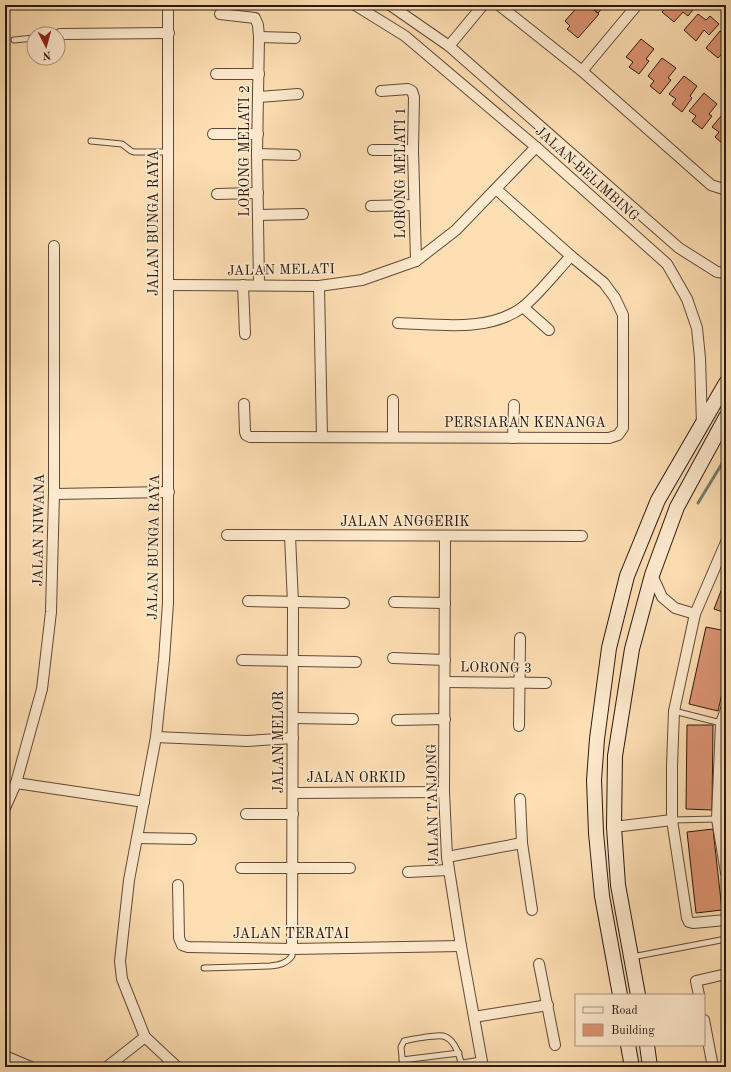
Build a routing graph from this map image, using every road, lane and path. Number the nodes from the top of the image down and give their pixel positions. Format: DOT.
graph roads {
  1 [pos="168,5"];
  2 [pos="355,5"];
  3 [pos="390,5"];
  4 [pos="483,5"];
  5 [pos="499,5"];
  6 [pos="637,5"];
  7 [pos="220,14"];
  8 [pos="168,33"];
  9 [pos="66,34"];
  10 [pos="259,37"];
  11 [pos="296,38"];
  12 [pos="26,39"];
  13 [pos="14,40"];
  14 [pos="449,46"];
  15 [pos="582,71"];
  16 [pos="216,74"];
  17 [pos="259,74"];
  18 [pos="382,91"];
  19 [pos="298,94"];
  20 [pos="259,97"];
  21 [pos="213,134"];
  22 [pos="258,134"];
  23 [pos="91,141"];
  24 [pos="536,147"];
  25 [pos="373,150"];
  26 [pos="413,150"];
  27 [pos="168,152"];
  28 [pos="257,154"];
  29 [pos="295,155"];
  30 [pos="496,189"];
  31 [pos="726,190"];
  32 [pos="258,193"];
  33 [pos="217,194"];
  34 [pos="414,205"];
  35 [pos="372,206"];
  36 [pos="303,214"];
  37 [pos="258,215"];
  38 [pos="54,246"];
  39 [pos="571,256"];
  40 [pos="416,261"];
  41 [pos="726,273"];
  42 [pos="169,285"];
  43 [pos="243,285"];
  44 [pos="258,285"];
  45 [pos="319,286"];
  46 [pos="523,307"];
  47 [pos="398,322"];
  48 [pos="549,330"];
  49 [pos="245,334"];
  50 [pos="726,383"];
  51 [pos="394,400"];
  52 [pos="244,404"];
  53 [pos="514,404"];
  54 [pos="726,417"];
  55 [pos="702,425"];
  56 [pos="322,437"];
  57 [pos="393,437"];
  58 [pos="513,438"];
  59 [pos="169,492"];
  60 [pos="54,494"];
  61 [pos="227,535"];
  62 [pos="290,536"];
  63 [pos="582,536"];
  64 [pos="445,537"];
  65 [pos="726,542"];
  66 [pos="652,575"];
  67 [pos="248,601"];
  68 [pos="394,602"];
  69 [pos="293,603"];
  70 [pos="344,603"];
  71 [pos="445,603"];
  72 [pos="695,614"];
  73 [pos="520,638"];
  74 [pos="393,658"];
  75 [pos="242,660"];
  76 [pos="293,660"];
  77 [pos="445,660"];
  78 [pos="356,662"];
  79 [pos="445,682"];
  80 [pos="520,682"];
  81 [pos="546,683"];
  82 [pos="726,709"];
  83 [pos="674,711"];
  84 [pos="293,718"];
  85 [pos="353,719"];
  86 [pos="445,719"];
  87 [pos="397,720"];
  88 [pos="721,723"];
  89 [pos="519,726"];
  90 [pos="156,738"];
  91 [pos="293,738"];
  92 [pos="16,783"];
  93 [pos="444,792"];
  94 [pos="293,793"];
  95 [pos="520,799"];
  96 [pos="144,802"];
  97 [pos="5,808"];
  98 [pos="246,814"];
  99 [pos="292,814"];
  100 [pos="717,819"];
  101 [pos="672,820"];
  102 [pos="614,827"];
  103 [pos="137,838"];
  104 [pos="191,839"];
  105 [pos="522,843"];
  106 [pos="447,857"];
  107 [pos="241,868"];
  108 [pos="292,868"];
  109 [pos="350,868"];
  110 [pos="448,870"];
  111 [pos="408,872"];
  112 [pos="726,873"];
  113 [pos="178,885"];
  114 [pos="532,910"];
  115 [pos="726,920"];
  116 [pos="726,939"];
  117 [pos="461,946"];
  118 [pos="292,949"];
  119 [pos="631,957"];
  120 [pos="539,964"];
  121 [pos="204,968"];
  122 [pos="726,974"];
  123 [pos="620,994"];
  124 [pos="638,994"];
  125 [pos="699,994"];
  126 [pos="548,1005"];
  127 [pos="474,1017"];
  128 [pos="705,1025"];
  129 [pos="145,1037"];
  130 [pos="555,1045"];
  131 [pos="628,1046"];
  132 [pos="647,1046"];
  133 [pos="459,1053"];
  134 [pos="5,1056"];
  135 [pos="402,1060"];
  136 [pos="482,1064"];
  137 [pos="462,1065"];
  138 [pos="32,1067"];
  139 [pos="107,1067"];
  140 [pos="177,1067"];
  141 [pos="403,1067"];
  142 [pos="632,1067"];
  143 [pos="650,1067"];
  144 [pos="713,1067"];
  1 -- 8 [label="street, JALAN BUNGA RAYA"];
  2 -- 24 [label="street, JALAN BELIMBING"];
  3 -- 14 [label="street, JALAN BELIMBING"];
  4 -- 14 [label="street"];
  5 -- 15 [label="street"];
  6 -- 15 [label="street"];
  7 -- 10 [label="street, LORONG MELATI 2"];
  8 -- 9 [label="street"];
  8 -- 27 [label="street, JALAN BUNGA RAYA"];
  10 -- 11 [label="street"];
  10 -- 17 [label="street, LORONG MELATI 2"];
  12 -- 13 [label="lane"];
  14 -- 41 [label="street, JALAN BELIMBING"];
  15 -- 31 [label="street"];
  16 -- 17 [label="street"];
  17 -- 20 [label="street, LORONG MELATI 2"];
  18 -- 26 [label="street, LORONG MELATI 1"];
  19 -- 20 [label="street"];
  20 -- 22 [label="street, LORONG MELATI 2"];
  21 -- 22 [label="street"];
  22 -- 28 [label="street, LORONG MELATI 2"];
  23 -- 27 [label="lane"];
  24 -- 30 [label="street, JALAN MELATI"];
  24 -- 55 [label="street, JALAN BELIMBING"];
  25 -- 26 [label="street"];
  26 -- 34 [label="street, LORONG MELATI 1"];
  27 -- 42 [label="street, JALAN BUNGA RAYA"];
  28 -- 29 [label="street"];
  28 -- 32 [label="street, LORONG MELATI 2"];
  30 -- 39 [label="street, PERSIARAN KENANGA"];
  30 -- 40 [label="street, JALAN MELATI"];
  32 -- 33 [label="street"];
  32 -- 37 [label="street, LORONG MELATI 2"];
  34 -- 35 [label="street"];
  34 -- 40 [label="street, LORONG MELATI 1"];
  36 -- 37 [label="street"];
  37 -- 44 [label="street, LORONG MELATI 2"];
  38 -- 60 [label="street, JALAN NIWANA"];
  39 -- 46 [label="street"];
  39 -- 58 [label="street, PERSIARAN KENANGA"];
  40 -- 45 [label="street, JALAN MELATI"];
  42 -- 43 [label="street, JALAN MELATI"];
  42 -- 59 [label="street, JALAN BUNGA RAYA"];
  43 -- 44 [label="street, JALAN MELATI"];
  43 -- 49 [label="street"];
  44 -- 45 [label="street, JALAN MELATI"];
  45 -- 56 [label="street"];
  46 -- 47 [label="street"];
  46 -- 48 [label="street"];
  50 -- 55 [label="main road"];
  51 -- 57 [label="street"];
  52 -- 56 [label="street, PERSIARAN KENANGA"];
  53 -- 58 [label="street"];
  54 -- 66 [label="main road"];
  55 -- 123 [label="main road"];
  56 -- 57 [label="street, PERSIARAN KENANGA"];
  57 -- 58 [label="street, PERSIARAN KENANGA"];
  59 -- 60 [label="street"];
  59 -- 90 [label="street, JALAN BUNGA RAYA"];
  60 -- 92 [label="street, JALAN NIWANA"];
  61 -- 62 [label="street, JALAN ANGGERIK"];
  62 -- 64 [label="street, JALAN ANGGERIK"];
  62 -- 69 [label="street, JALAN MELOR"];
  63 -- 64 [label="street, JALAN ANGGERIK"];
  64 -- 71 [label="street, JALAN TANJONG"];
  65 -- 72 [label="street"];
  66 -- 72 [label="street"];
  66 -- 102 [label="main road"];
  67 -- 69 [label="street"];
  68 -- 71 [label="street"];
  69 -- 70 [label="street"];
  69 -- 76 [label="street, JALAN MELOR"];
  71 -- 77 [label="street, JALAN TANJONG"];
  72 -- 83 [label="street"];
  73 -- 80 [label="street"];
  74 -- 77 [label="street"];
  75 -- 76 [label="street"];
  76 -- 78 [label="street"];
  76 -- 84 [label="street, JALAN MELOR"];
  77 -- 79 [label="street, JALAN TANJONG"];
  79 -- 80 [label="street, LORONG 3"];
  79 -- 86 [label="street, JALAN TANJONG"];
  80 -- 81 [label="street, LORONG 3"];
  80 -- 89 [label="street"];
  82 -- 88 [label="street"];
  83 -- 88 [label="lane"];
  83 -- 101 [label="street"];
  84 -- 85 [label="street"];
  84 -- 91 [label="street, JALAN MELOR"];
  86 -- 87 [label="street"];
  86 -- 93 [label="street, JALAN TANJONG"];
  88 -- 100 [label="street"];
  90 -- 91 [label="street"];
  90 -- 96 [label="street, JALAN BUNGA RAYA"];
  91 -- 94 [label="street, JALAN MELOR"];
  92 -- 96 [label="street"];
  92 -- 97 [label="street, JALAN NIWANA"];
  93 -- 94 [label="street, JALAN ORKID"];
  93 -- 106 [label="street, JALAN TANJONG"];
  94 -- 99 [label="street, JALAN MELOR"];
  95 -- 105 [label="street"];
  96 -- 103 [label="street, JALAN BUNGA RAYA"];
  98 -- 99 [label="street"];
  99 -- 108 [label="street, JALAN MELOR"];
  100 -- 101 [label="lane"];
  100 -- 112 [label="street"];
  101 -- 102 [label="street"];
  101 -- 115 [label="street"];
  102 -- 119 [label="main road"];
  103 -- 104 [label="street"];
  103 -- 129 [label="street, JALAN BUNGA RAYA"];
  105 -- 106 [label="street"];
  105 -- 114 [label="street"];
  106 -- 110 [label="street, JALAN TANJONG"];
  107 -- 108 [label="street"];
  108 -- 109 [label="street"];
  108 -- 118 [label="street, JALAN MELOR"];
  110 -- 111 [label="street"];
  110 -- 117 [label="street, JALAN TANJONG"];
  113 -- 118 [label="street, JALAN TERATAI"];
  116 -- 119 [label="lane"];
  117 -- 118 [label="street, JALAN TERATAI"];
  117 -- 127 [label="street, JALAN TANJONG"];
  118 -- 121 [label="lane"];
  119 -- 124 [label="main road"];
  120 -- 126 [label="street"];
  122 -- 125 [label="street"];
  126 -- 127 [label="street"];
  126 -- 130 [label="street"];
  127 -- 136 [label="street, JALAN TANJONG"];
  128 -- 144 [label="street"];
  129 -- 139 [label="street"];
  129 -- 140 [label="street, JALAN BUNGA RAYA"];
  131 -- 142 [label="main road"];
  132 -- 143 [label="main road"];
  133 -- 135 [label="lane"];
  133 -- 135 [label="lane"];
  133 -- 137 [label="lane"];
  134 -- 138 [label="street"];
  135 -- 141 [label="lane"];
  136 -- 137 [label="lane"];
}
